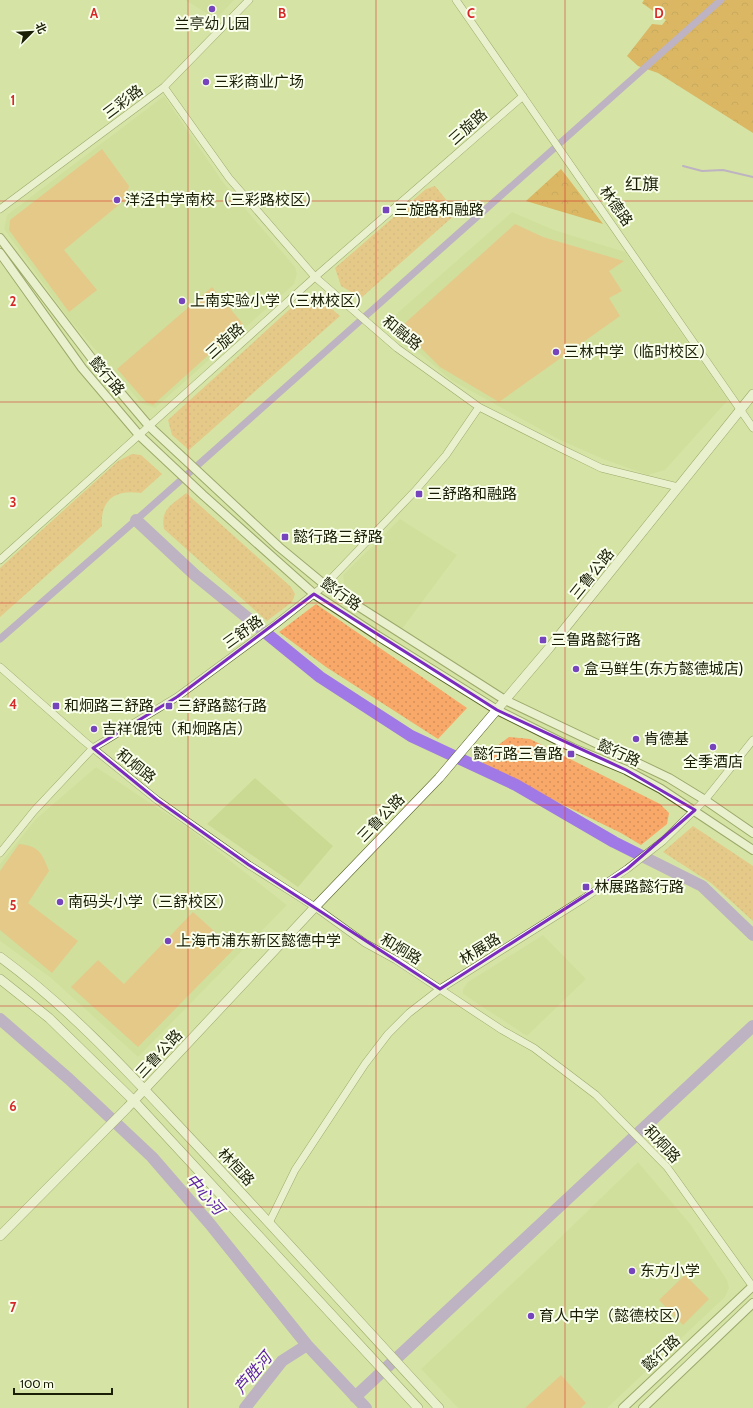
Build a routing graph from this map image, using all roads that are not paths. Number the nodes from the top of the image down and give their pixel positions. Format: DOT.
graph roads {
  1 [pos="250,0"];
  2 [pos="456,0"];
  3 [pos="164,87"];
  4 [pos="523,96"];
  5 [pos="0,209"];
  6 [pos="0,238"];
  7 [pos="0,253"];
  8 [pos="315,277"];
  9 [pos="753,394"];
  10 [pos="479,407"];
  11 [pos="740,410"];
  12 [pos="149,426"];
  13 [pos="753,428"];
  14 [pos="139,435"];
  15 [pos="678,487"];
  16 [pos="0,560"];
  17 [pos="325,585"];
  18 [pos="314,594"];
  19 [pos="0,667"];
  20 [pos="506,700"];
  21 [pos="497,710"];
  22 [pos="753,740"];
  23 [pos="93,748"];
  24 [pos="705,800"];
  25 [pos="695,810"];
  26 [pos="753,833"];
  27 [pos="753,850"];
  28 [pos="0,853"];
  29 [pos="315,907"];
  30 [pos="0,957"];
  31 [pos="0,979"];
  32 [pos="440,989"];
  33 [pos="144,1090"];
  34 [pos="134,1101"];
  35 [pos="269,1223"];
  36 [pos="0,1236"];
  37 [pos="753,1286"];
  38 [pos="753,1303"];
  39 [pos="418,1408"];
  40 [pos="439,1408"];
  41 [pos="623,1408"];
  42 [pos="643,1408"];
  1 -- 3 [label="street, 三彩路"];
  2 -- 4 [label="street, 林德路"];
  3 -- 5 [label="street, 三彩路"];
  3 -- 8 [label="street, 和融路"];
  4 -- 8 [label="street, 三旋路"];
  4 -- 11 [label="street, 林德路"];
  6 -- 12 [label="street, 懿行路"];
  7 -- 14 [label="street, 懿行路"];
  8 -- 10 [label="street, 和融路"];
  8 -- 12 [label="street, 三旋路"];
  9 -- 11 [label="main road, 三鲁公路"];
  10 -- 15 [label="street, 和融路"];
  10 -- 17 [label="street, 三舒路"];
  11 -- 13 [label="street, 林德路"];
  11 -- 15 [label="main road, 三鲁公路"];
  12 -- 14 [label="street, 三旋路"];
  12 -- 17 [label="street, 懿行路"];
  14 -- 16 [label="street, 三旋路"];
  14 -- 18 [label="street, 懿行路"];
  15 -- 20 [label="main road, 三鲁公路"];
  17 -- 18 [label="street, 三舒路"];
  17 -- 20 [label="street, 懿行路"];
  18 -- 21 [label="street, 懿行路"];
  18 -- 23 [label="street, 三舒路"];
  19 -- 23 [label="street, 和炯路"];
  20 -- 21 [label="main road, 三鲁公路"];
  20 -- 24 [label="street, 懿行路"];
  21 -- 25 [label="street, 懿行路"];
  21 -- 29 [label="main road, 三鲁公路"];
  22 -- 24 [label="street, 林展路"];
  23 -- 28 [label="street, 三舒路"];
  23 -- 29 [label="street, 和炯路"];
  24 -- 25 [label="street, 林展路"];
  24 -- 26 [label="street, 懿行路"];
  25 -- 27 [label="street, 懿行路"];
  25 -- 32 [label="street, 林展路"];
  29 -- 32 [label="street, 和炯路"];
  29 -- 33 [label="main road, 三鲁公路"];
  30 -- 33 [label="main road, 林恒路"];
  31 -- 34 [label="main road, 林恒路"];
  32 -- 35 [label="street, 林展路"];
  32 -- 37 [label="street, 和炯路"];
  33 -- 34 [label="main road, 三鲁公路"];
  33 -- 35 [label="main road, 林恒路"];
  34 -- 36 [label="main road, 三鲁公路"];
  34 -- 39 [label="main road, 林恒路"];
  35 -- 40 [label="main road, 林恒路"];
  37 -- 41 [label="street, 懿行路"];
  38 -- 42 [label="street, 懿行路"];
}
